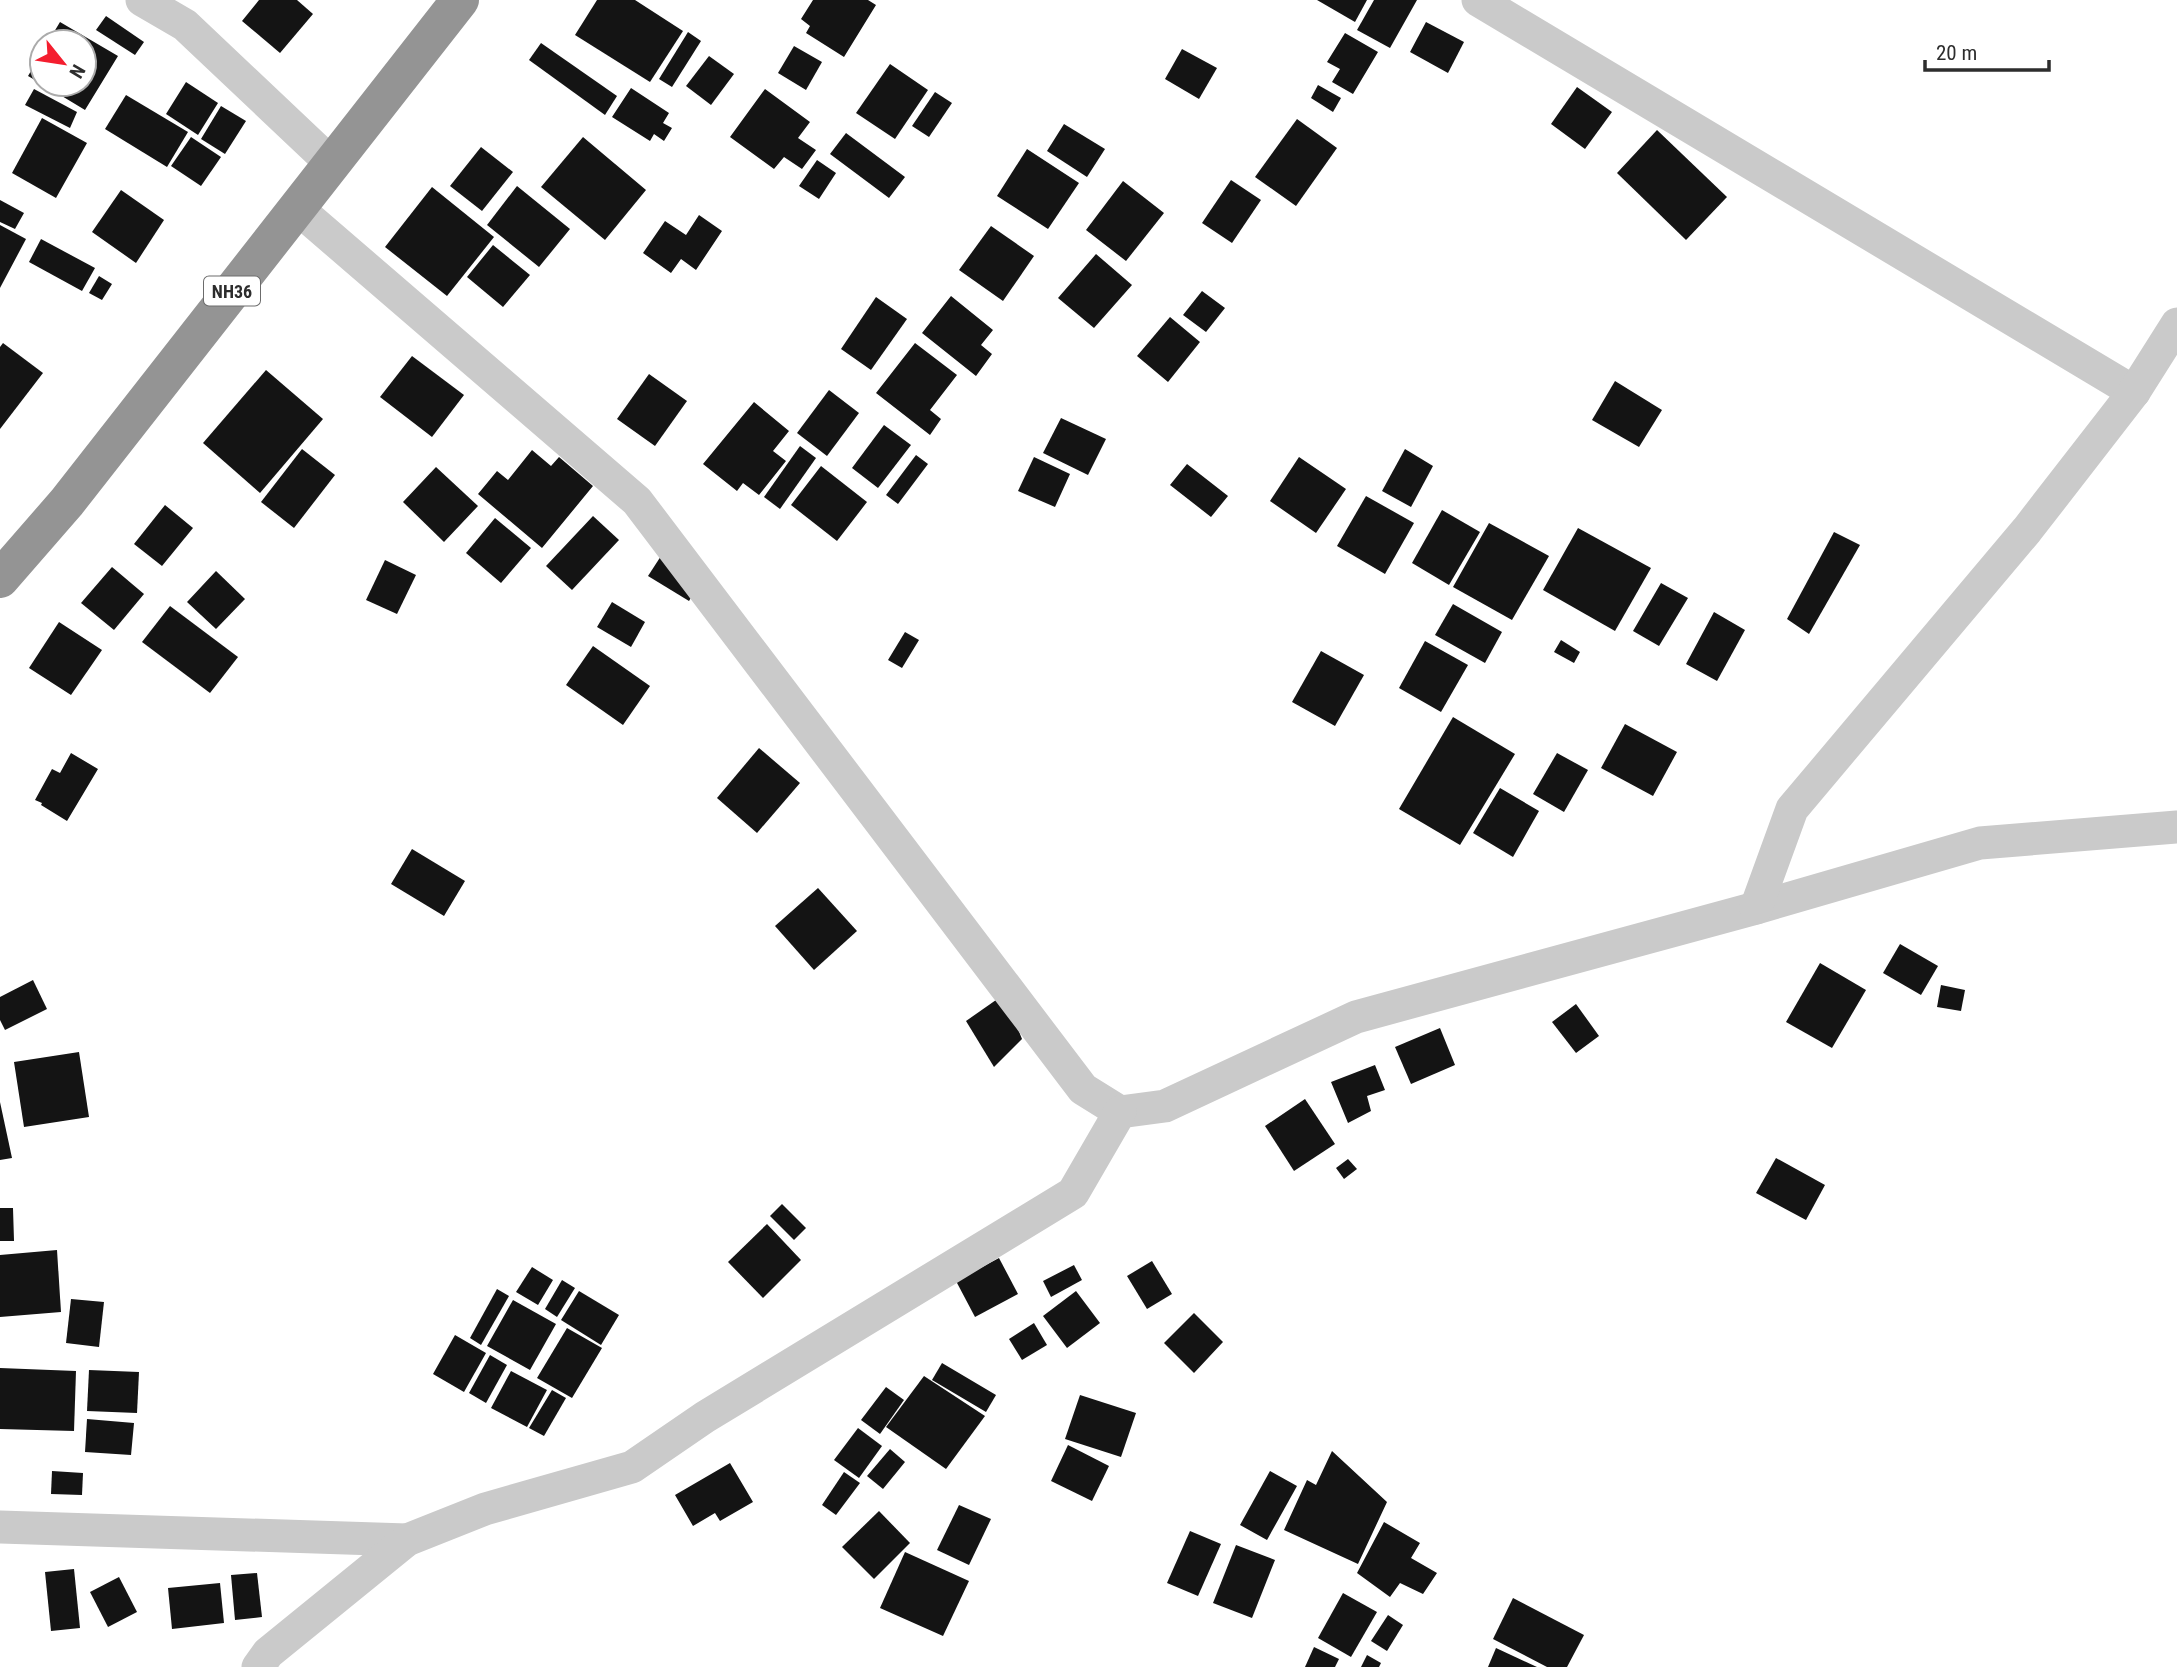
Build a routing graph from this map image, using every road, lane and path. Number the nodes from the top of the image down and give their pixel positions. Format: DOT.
graph roads {
  1 [pos="142,0"];
  2 [pos="460,0"];
  3 [pos="1478,0"];
  4 [pos="332,164"];
  5 [pos="297,208"];
  6 [pos="2177,324"];
  7 [pos="2134,392"];
  8 [pos="0,579"];
  9 [pos="2177,827"];
  10 [pos="1756,908"];
  11 [pos="1120,1112"];
  12 [pos="0,1527"];
  13 [pos="407,1540"];
  14 [pos="258,1667"];
  1 -- 4 [label="street"];
  2 -- 4 [label="highway, NH36"];
  3 -- 7 [label="street"];
  4 -- 5 [label="highway, NH36"];
  5 -- 8 [label="highway, NH36"];
  5 -- 11 [label="street"];
  6 -- 7 [label="street"];
  7 -- 10 [label="street"];
  9 -- 10 [label="street"];
  10 -- 11 [label="street"];
  11 -- 13 [label="street"];
  12 -- 13 [label="street"];
  13 -- 14 [label="street"];
}
